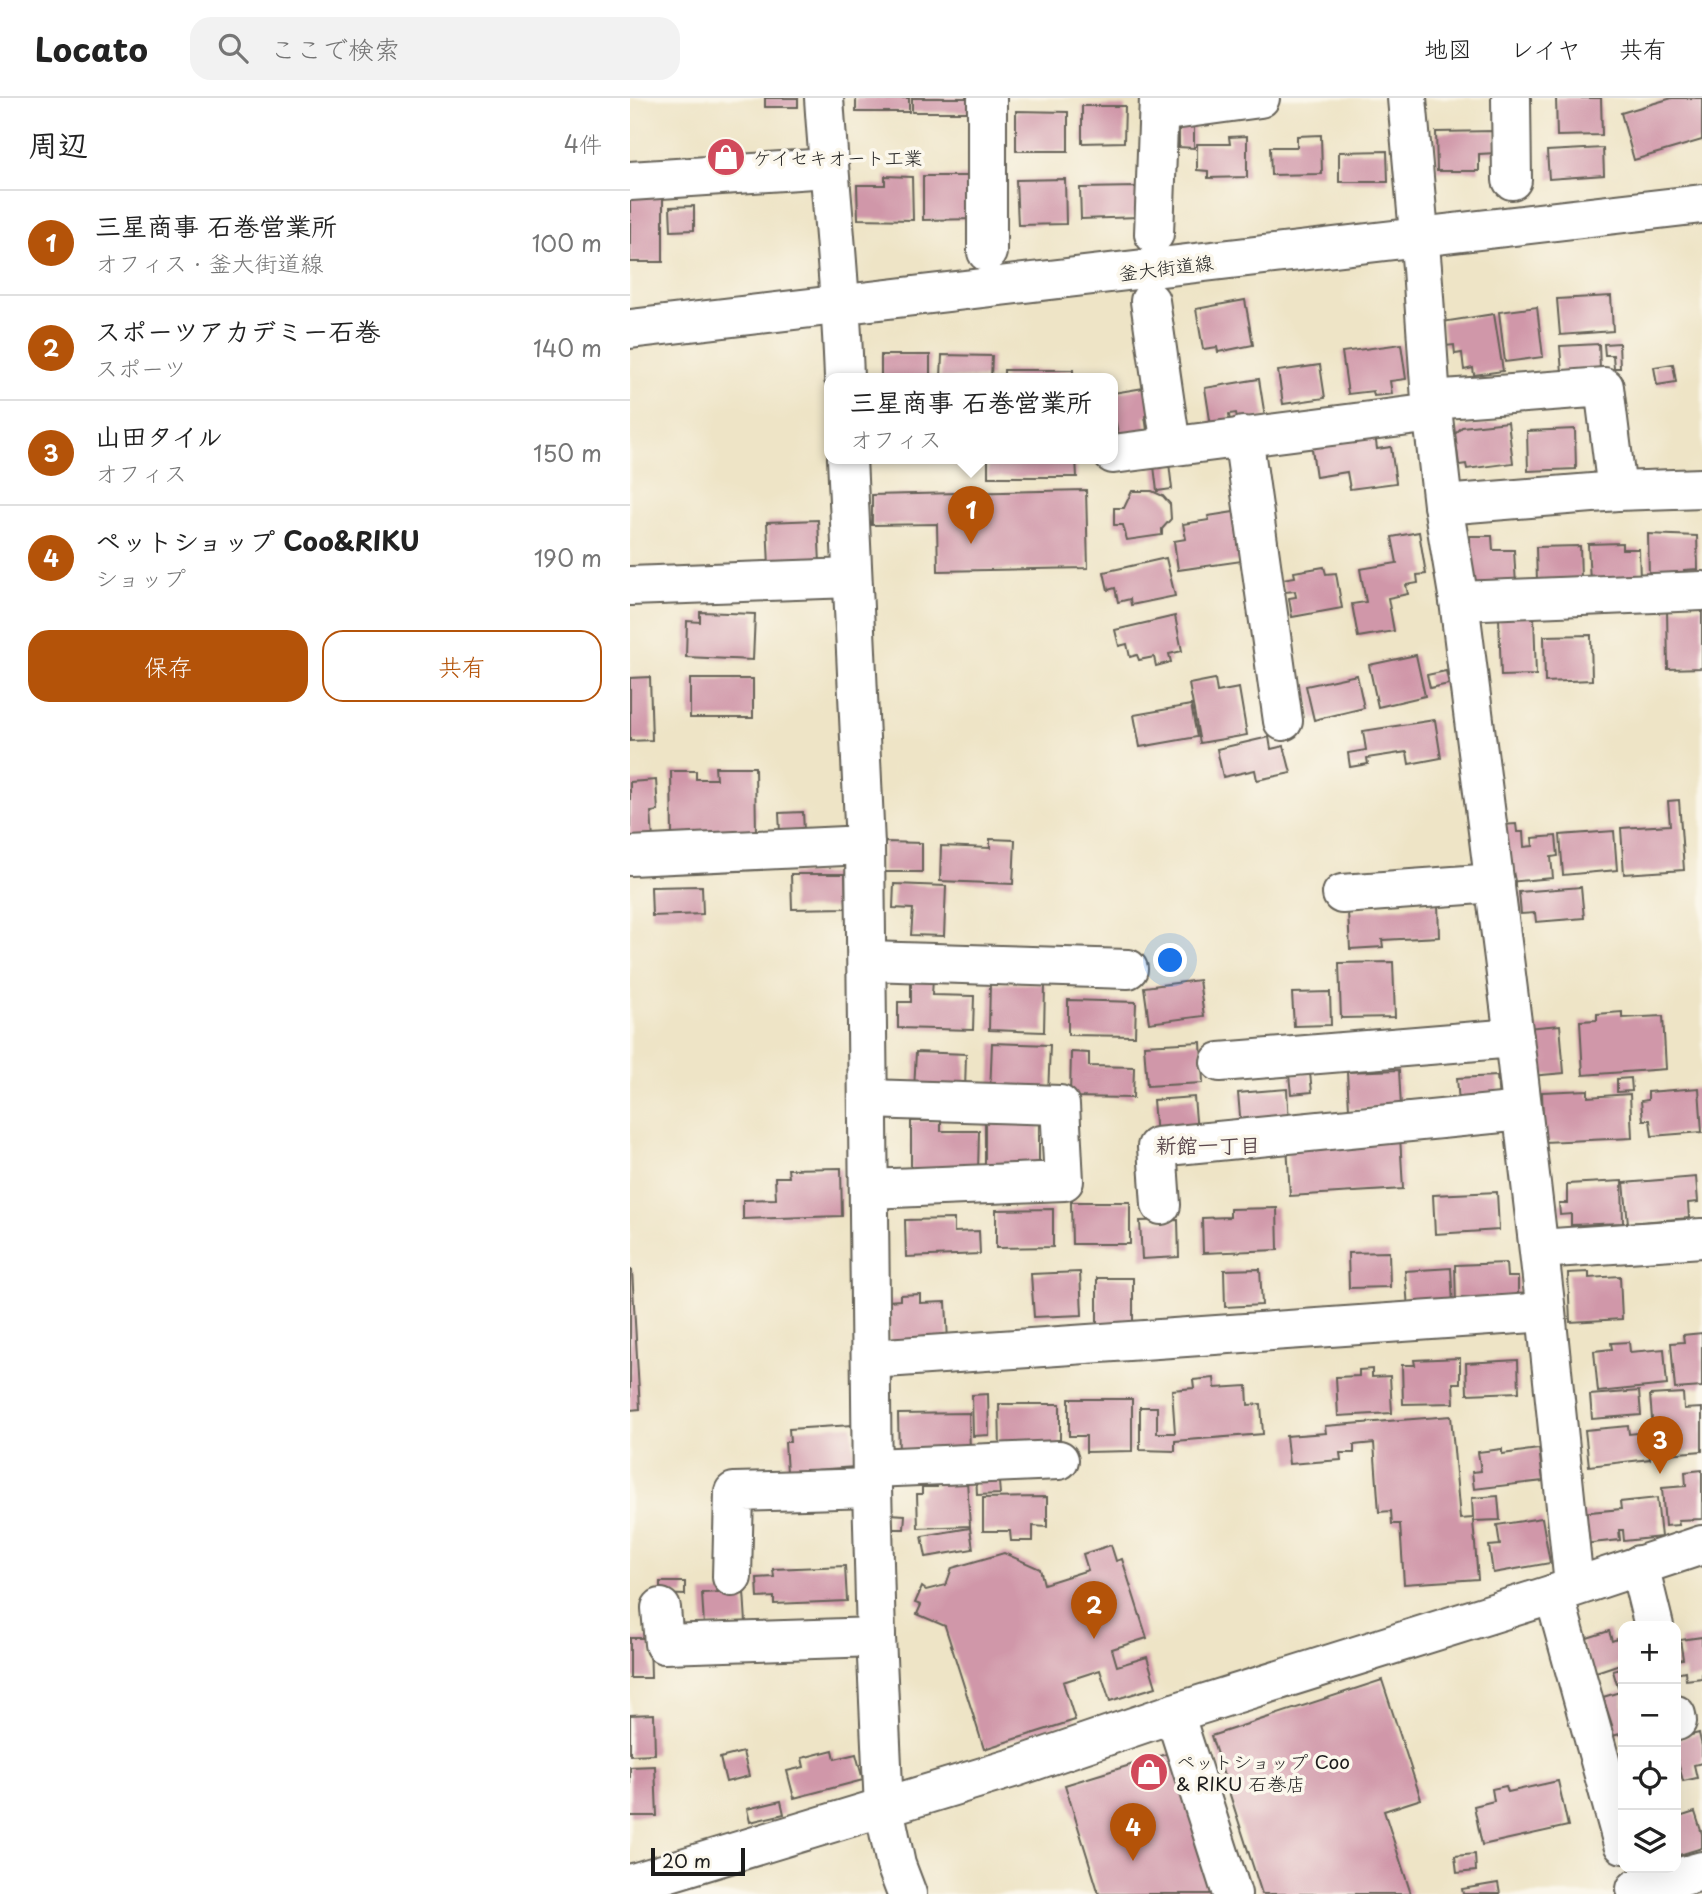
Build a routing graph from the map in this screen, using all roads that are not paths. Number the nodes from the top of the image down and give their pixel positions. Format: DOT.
graph roads {
  1 [pos="824,98"];
  2 [pos="987,98"];
  3 [pos="1260,98"];
  4 [pos="1407,98"];
  5 [pos="1511,98"];
  6 [pos="1159,105"];
  7 [pos="828,168"];
  8 [pos="1512,180"];
  9 [pos="630,181"];
  10 [pos="1702,204"];
  11 [pos="1154,234"];
  12 [pos="1420,237"];
  13 [pos="987,252"];
  14 [pos="1150,301"];
  15 [pos="841,304"];
  16 [pos="630,329"];
  17 [pos="844,373"];
  18 [pos="1432,406"];
  19 [pos="1243,436"];
  20 [pos="1171,446"];
  21 [pos="1118,453"];
  22 [pos="847,464"];
  23 [pos="1702,488"];
  24 [pos="1617,491"];
  25 [pos="1443,505"];
  26 [pos="852,578"];
  27 [pos="630,586"];
  28 [pos="1702,591"];
  29 [pos="1459,601"];
  30 [pos="1283,721"];
  31 [pos="865,845"];
  32 [pos="630,856"];
  33 [pos="1495,883"];
  34 [pos="1342,894"];
  35 [pos="867,961"];
  36 [pos="1128,969"];
  37 [pos="1514,1038"];
  38 [pos="1220,1062"];
  39 [pos="868,1099"];
  40 [pos="1522,1111"];
  41 [pos="869,1189"];
  42 [pos="1161,1205"];
  43 [pos="1702,1238"];
  44 [pos="1539,1249"];
  45 [pos="1546,1312"];
  46 [pos="871,1359"];
  47 [pos="1059,1460"];
  48 [pos="872,1478"];
  49 [pos="1702,1545"];
  50 [pos="1639,1565"];
  51 [pos="733,1577"];
  52 [pos="1564,1590"];
  53 [pos="661,1608"];
  54 [pos="1653,1621"];
  55 [pos="876,1637"];
  56 [pos="1174,1713"];
  57 [pos="884,1808"];
  58 [pos="1618,1822"];
  59 [pos="1702,1871"];
  60 [pos="630,1884"];
  61 [pos="1634,1884"];
  62 [pos="907,1894"];
  63 [pos="1232,1894"];
  1 -- 7 [label="street"];
  2 -- 13 [label="street"];
  3 -- 6 [label="street"];
  4 -- 12 [label="street"];
  5 -- 8 [label="street"];
  6 -- 11 [label="street"];
  7 -- 9 [label="street"];
  7 -- 15 [label="street"];
  10 -- 12 [label="street, 釜大街道線"];
  12 -- 15 [label="street, 釜大街道線"];
  12 -- 18 [label="street"];
  14 -- 20 [label="street"];
  15 -- 16 [label="street, 釜大街道線"];
  15 -- 17 [label="street"];
  18 -- 19 [label="street"];
  18 -- 24 [label="street"];
  18 -- 25 [label="street"];
  19 -- 20 [label="street"];
  19 -- 30 [label="street"];
  20 -- 21 [label="street"];
  22 -- 26 [label="street"];
  23 -- 24 [label="street"];
  24 -- 25 [label="street"];
  25 -- 29 [label="street"];
  26 -- 27 [label="street"];
  26 -- 31 [label="street"];
  28 -- 29 [label="street"];
  29 -- 33 [label="street"];
  31 -- 32 [label="street"];
  31 -- 35 [label="street"];
  33 -- 34 [label="street"];
  33 -- 37 [label="street"];
  35 -- 36 [label="street"];
  35 -- 39 [label="street"];
  37 -- 38 [label="street"];
  37 -- 40 [label="street"];
  39 -- 41 [label="street"];
  39 -- 41 [label="street"];
  40 -- 42 [label="street"];
  40 -- 44 [label="street"];
  41 -- 46 [label="street"];
  43 -- 44 [label="street"];
  44 -- 45 [label="street"];
  45 -- 46 [label="street"];
  45 -- 52 [label="street"];
  46 -- 48 [label="street"];
  47 -- 48 [label="street"];
  48 -- 51 [label="street"];
  48 -- 55 [label="street"];
  49 -- 50 [label="street"];
  50 -- 52 [label="street"];
  50 -- 54 [label="street"];
  52 -- 56 [label="street"];
  52 -- 58 [label="street"];
  53 -- 55 [label="street"];
  55 -- 57 [label="street"];
  56 -- 57 [label="street"];
  56 -- 63 [label="street"];
  57 -- 60 [label="street"];
  57 -- 62 [label="street"];
  59 -- 61 [label="street"];
}
